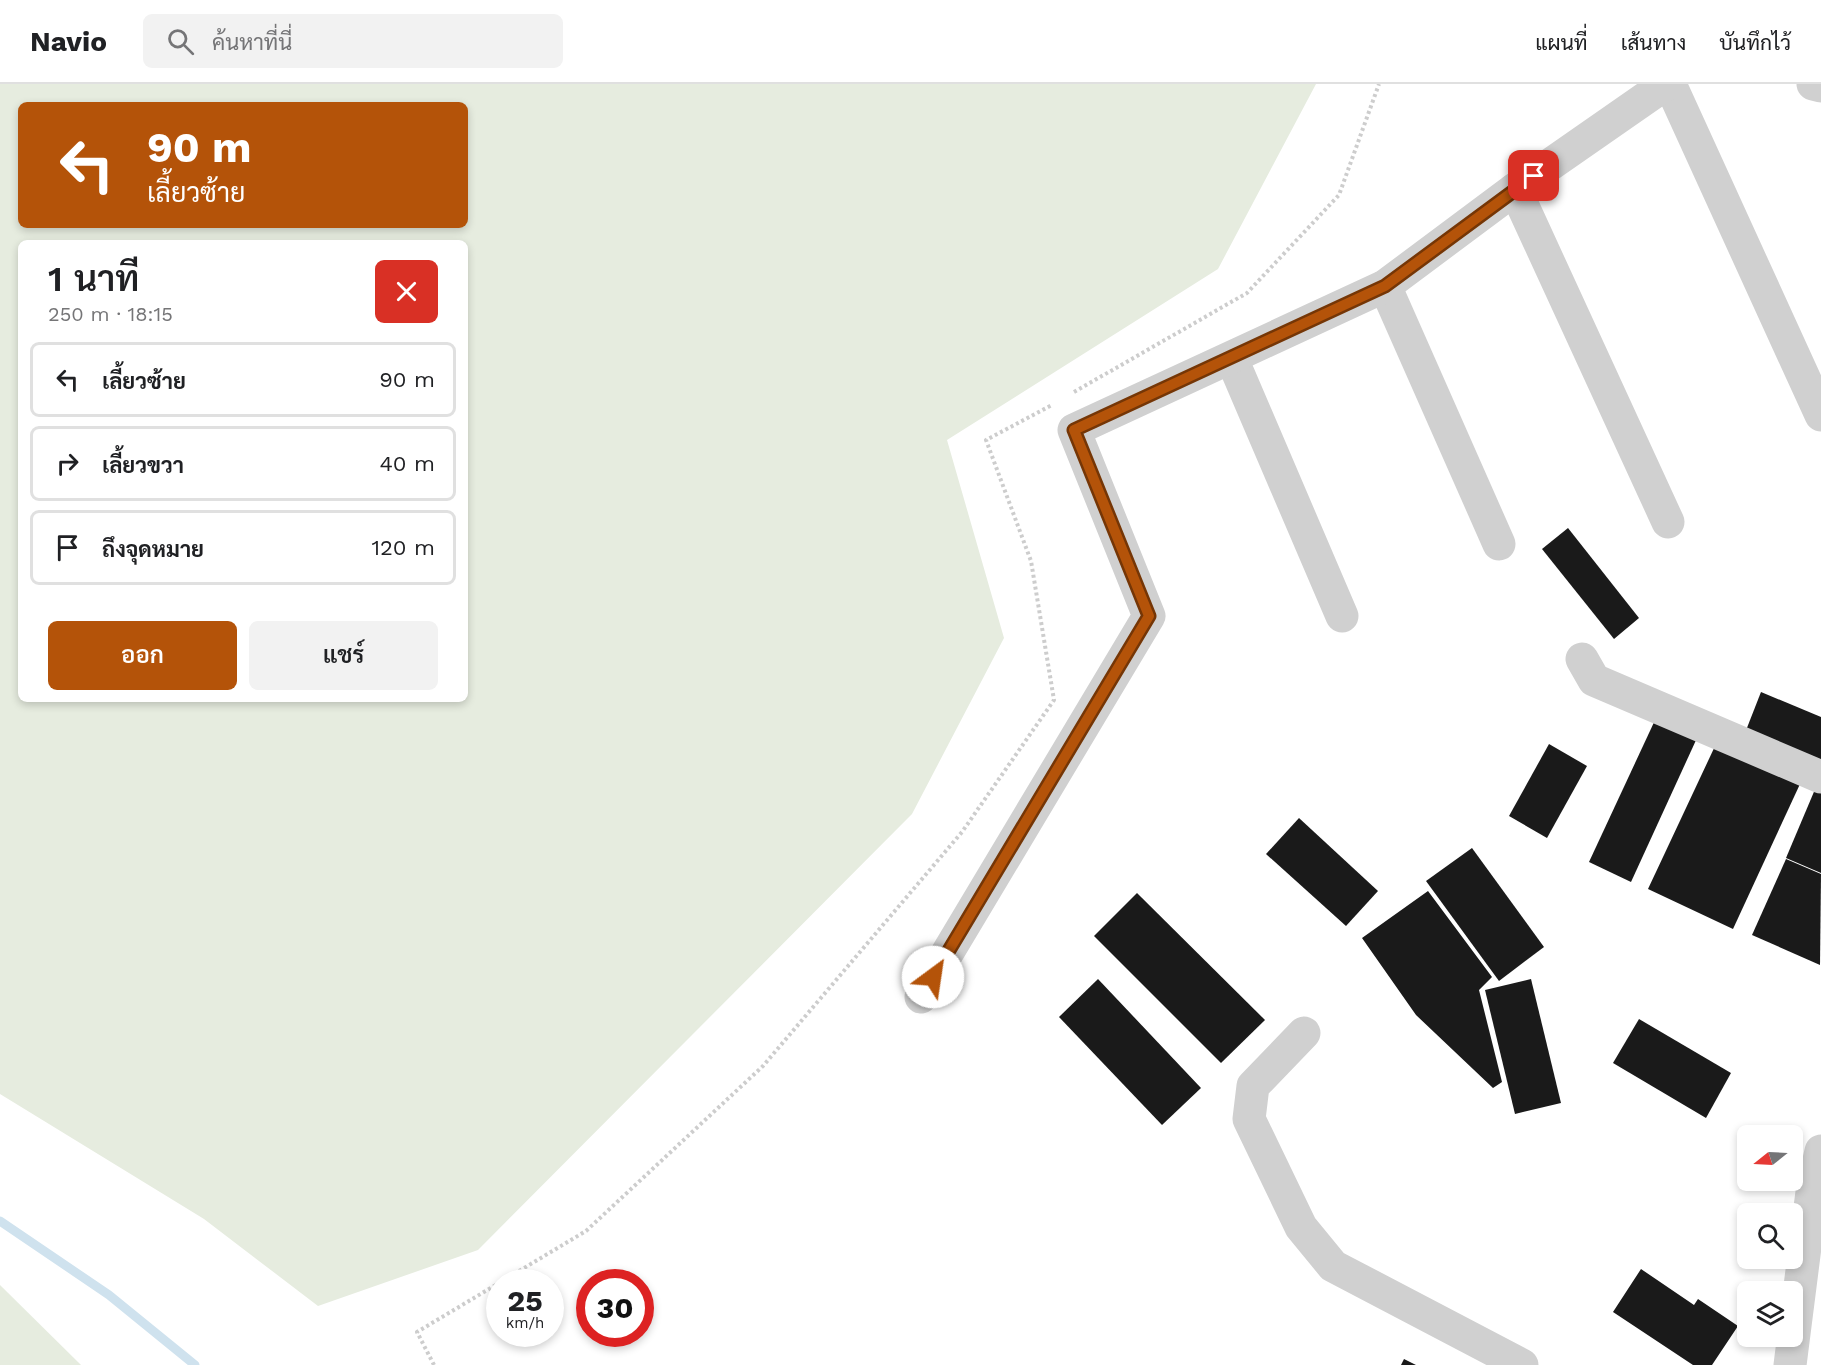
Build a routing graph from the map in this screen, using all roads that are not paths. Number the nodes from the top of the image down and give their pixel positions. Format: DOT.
graph roads {
  1 [pos="1668,84"];
  2 [pos="1813,84"];
  3 [pos="1821,86"];
  4 [pos="1515,189"];
  5 [pos="1385,286"];
  6 [pos="1232,359"];
  7 [pos="1821,415"];
  8 [pos="1668,522"];
  9 [pos="1499,544"];
  10 [pos="1342,616"];
  11 [pos="1582,659"];
  12 [pos="1821,777"];
  13 [pos="921,997"];
  14 [pos="1304,1033"];
  15 [pos="1821,1151"];
  16 [pos="1522,1365"];
  17 [pos="1790,1365"];
  1 -- 4 [label="street"];
  1 -- 7 [label="street"];
  2 -- 3 [label="street"];
  4 -- 5 [label="street"];
  4 -- 8 [label="street"];
  5 -- 6 [label="street"];
  5 -- 9 [label="street"];
  6 -- 10 [label="street"];
  6 -- 13 [label="street"];
  11 -- 12 [label="street"];
  14 -- 16 [label="street"];
  15 -- 17 [label="street"];
}
